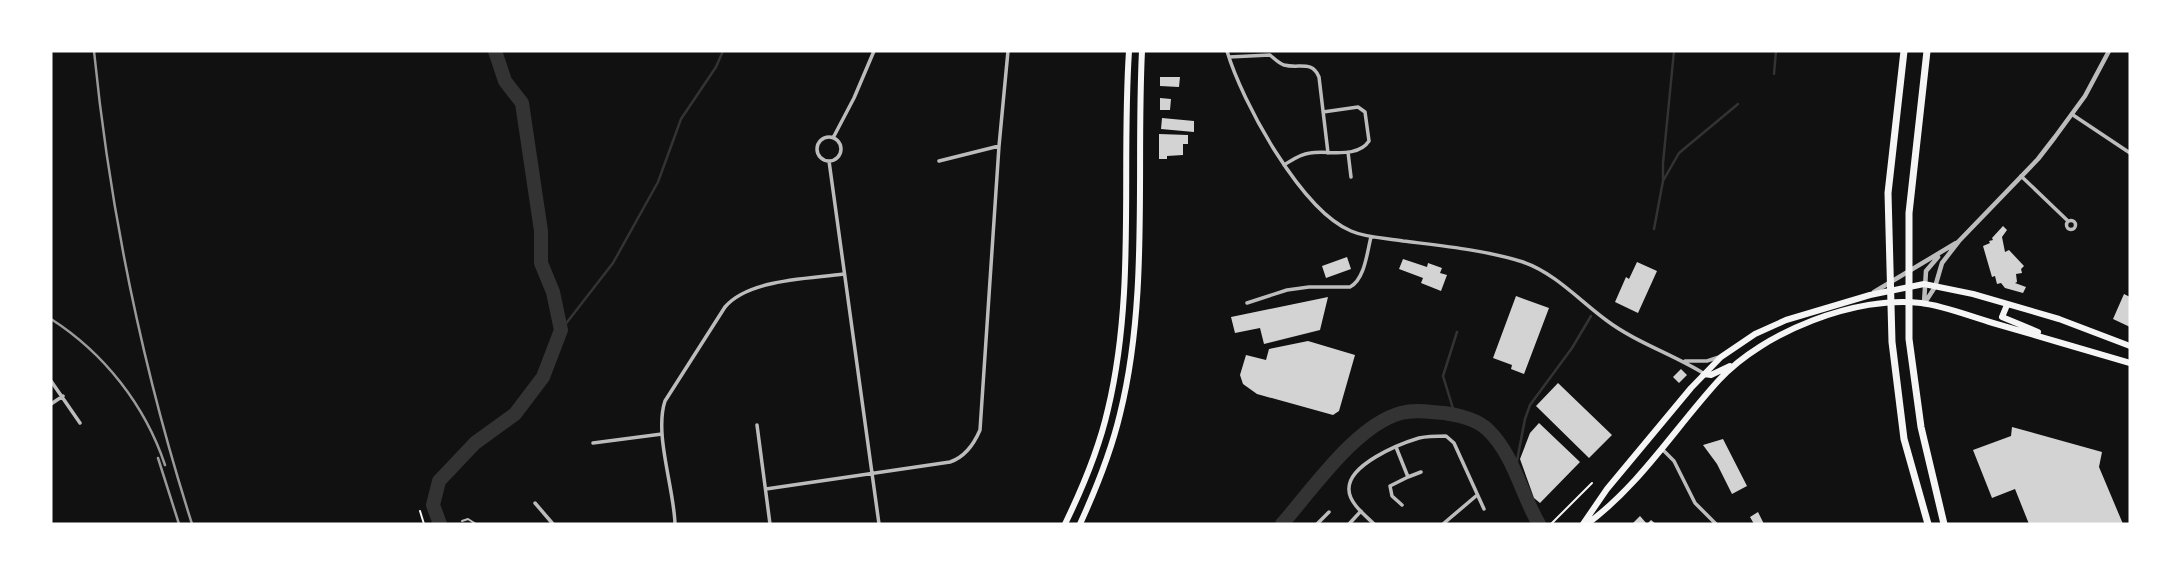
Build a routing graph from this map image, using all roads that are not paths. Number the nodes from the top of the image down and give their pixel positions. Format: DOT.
graph roads {
  1 [pos="874,51"];
  2 [pos="1008,51"];
  3 [pos="1129,51"];
  4 [pos="1142,51"];
  5 [pos="1227,51"];
  6 [pos="1905,51"];
  7 [pos="1927,51"];
  8 [pos="2109,51"];
  9 [pos="1229,57"];
  10 [pos="1323,112"];
  11 [pos="2073,115"];
  12 [pos="833,138"];
  13 [pos="999,146"];
  14 [pos="1348,152"];
  15 [pos="1328,153"];
  16 [pos="2130,153"];
  17 [pos="829,161"];
  18 [pos="939,161"];
  19 [pos="1284,165"];
  20 [pos="2021,176"];
  21 [pos="1351,177"];
  22 [pos="2068,221"];
  23 [pos="1371,236"];
  24 [pos="1959,241"];
  25 [pos="1943,251"];
  26 [pos="844,274"];
  27 [pos="1924,284"];
  28 [pos="1935,286"];
  29 [pos="1870,295"];
  30 [pos="1247,303"];
  31 [pos="1924,304"];
  32 [pos="2007,304"];
  33 [pos="2065,343"];
  34 [pos="2130,346"];
  35 [pos="1721,356"];
  36 [pos="1683,361"];
  37 [pos="2130,363"];
  38 [pos="1735,364"];
  39 [pos="1704,374"];
  40 [pos="51,381"];
  41 [pos="63,396"];
  42 [pos="51,404"];
  43 [pos="80,423"];
  44 [pos="757,425"];
  45 [pos="662,434"];
  46 [pos="1650,438"];
  47 [pos="593,443"];
  48 [pos="1396,447"];
  49 [pos="1662,449"];
  50 [pos="1421,472"];
  51 [pos="872,474"];
  52 [pos="1408,477"];
  53 [pos="766,489"];
  54 [pos="1476,495"];
  55 [pos="535,503"];
  56 [pos="1402,505"];
  57 [pos="1484,509"];
  58 [pos="1361,511"];
  59 [pos="1329,512"];
  60 [pos="462,521"];
  61 [pos="476,524"];
  62 [pos="553,524"];
  63 [pos="675,524"];
  64 [pos="770,524"];
  65 [pos="879,524"];
  66 [pos="1065,524"];
  67 [pos="1080,524"];
  68 [pos="1317,524"];
  69 [pos="1349,524"];
  70 [pos="1374,524"];
  71 [pos="1443,524"];
  72 [pos="1585,524"];
  73 [pos="1716,524"];
  74 [pos="1928,524"];
  75 [pos="1944,524"];
  1 -- 12 [label="street"];
  2 -- 13 [label="street"];
  3 -- 66 [label="main road"];
  4 -- 67 [label="main road"];
  5 -- 9 [label="street"];
  6 -- 74 [label="highway"];
  7 -- 75 [label="highway"];
  8 -- 11 [label="street"];
  9 -- 10 [label="street"];
  9 -- 19 [label="street"];
  10 -- 14 [label="street"];
  10 -- 15 [label="street"];
  11 -- 16 [label="street"];
  11 -- 20 [label="street"];
  12 -- 17 [label="street"];
  12 -- 17 [label="street"];
  13 -- 18 [label="street"];
  13 -- 51 [label="street"];
  14 -- 15 [label="street"];
  14 -- 21 [label="street"];
  15 -- 19 [label="street"];
  17 -- 26 [label="street"];
  19 -- 23 [label="street"];
  20 -- 22 [label="street"];
  20 -- 24 [label="street"];
  23 -- 30 [label="street"];
  23 -- 36 [label="street"];
  24 -- 25 [label="street"];
  24 -- 28 [label="street"];
  25 -- 27 [label="street"];
  25 -- 29 [label="street"];
  26 -- 45 [label="street"];
  26 -- 51 [label="street"];
  27 -- 28 [label="main road"];
  27 -- 29 [label="main road"];
  27 -- 31 [label="street"];
  28 -- 31 [label="street"];
  28 -- 32 [label="main road"];
  29 -- 35 [label="main road"];
  31 -- 33 [label="main road"];
  31 -- 38 [label="main road"];
  32 -- 33 [label="main road"];
  32 -- 34 [label="main road"];
  33 -- 37 [label="main road"];
  35 -- 36 [label="street"];
  35 -- 39 [label="main road"];
  36 -- 39 [label="street"];
  38 -- 39 [label="main road"];
  38 -- 49 [label="main road"];
  39 -- 46 [label="main road"];
  40 -- 41 [label="street"];
  41 -- 42 [label="street"];
  41 -- 43 [label="street"];
  44 -- 53 [label="street"];
  45 -- 47 [label="street"];
  45 -- 63 [label="street"];
  46 -- 49 [label="main road"];
  46 -- 72 [label="main road"];
  48 -- 52 [label="street"];
  48 -- 54 [label="street"];
  48 -- 58 [label="street"];
  49 -- 72 [label="main road"];
  49 -- 73 [label="street"];
  50 -- 52 [label="street"];
  51 -- 53 [label="street"];
  51 -- 65 [label="street"];
  52 -- 56 [label="street"];
  53 -- 64 [label="street"];
  54 -- 57 [label="street"];
  54 -- 71 [label="street"];
  55 -- 62 [label="street"];
  58 -- 69 [label="street"];
  58 -- 70 [label="street"];
  59 -- 68 [label="street"];
  60 -- 61 [label="lane"];
}
